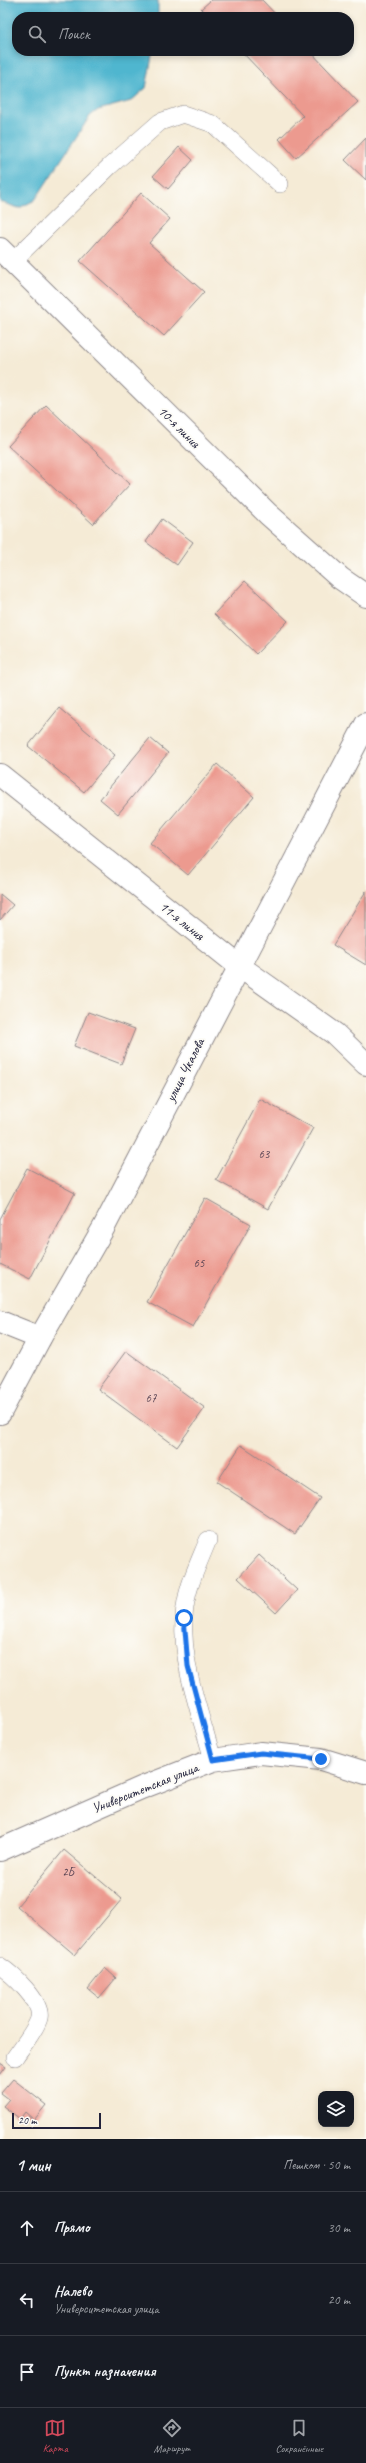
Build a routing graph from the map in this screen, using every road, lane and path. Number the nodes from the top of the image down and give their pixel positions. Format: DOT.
graph roads {
  1 [pos="280,184"];
  2 [pos="6,255"];
  3 [pos="366,596"];
  4 [pos="366,724"];
  5 [pos="0,775"];
  6 [pos="239,966"];
  7 [pos="366,1064"];
  8 [pos="0,1322"];
  9 [pos="40,1338"];
  10 [pos="0,1413"];
  11 [pos="208,1540"];
  12 [pos="213,1760"];
  13 [pos="366,1773"];
  14 [pos="0,1850"];
  15 [pos="0,1966"];
  16 [pos="15,2057"];
  1 -- 2 [label="lane"];
  2 -- 3 [label="street, 10-я линия"];
  4 -- 6 [label="street, улица Чкалова"];
  5 -- 6 [label="street, 11-я линия"];
  6 -- 7 [label="street, 11-я линия"];
  6 -- 9 [label="street, улица Чкалова"];
  8 -- 9 [label="street"];
  9 -- 10 [label="street, улица Чкалова"];
  11 -- 12 [label="lane"];
  12 -- 13 [label="street, Университетская улица"];
  12 -- 14 [label="street, Университетская улица"];
  15 -- 16 [label="lane"];
}
